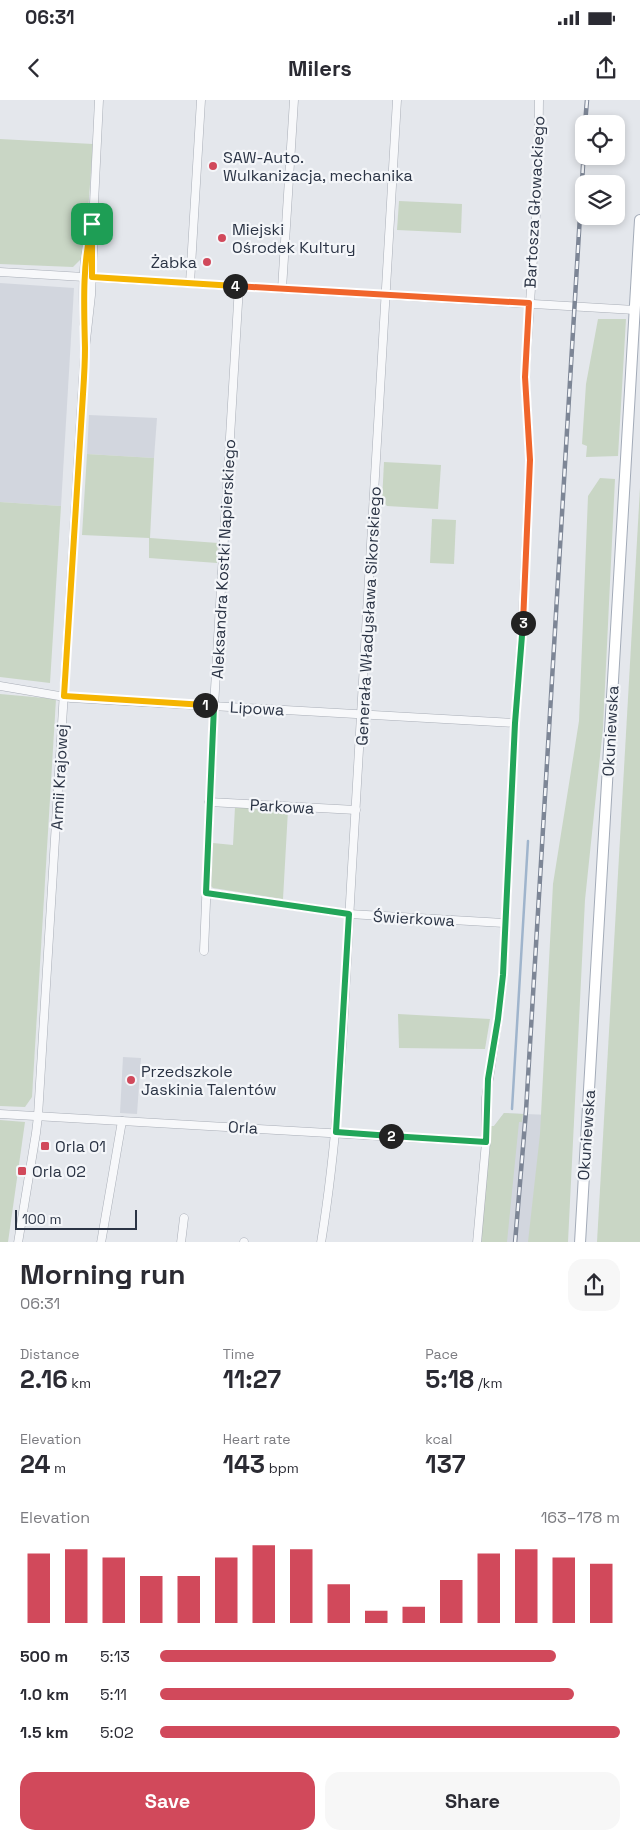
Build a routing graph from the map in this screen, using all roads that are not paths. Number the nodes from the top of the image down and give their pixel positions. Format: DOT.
graph roads {
  1 [pos="100,100"];
  2 [pos="201,100"];
  3 [pos="294,100"];
  4 [pos="397,100"];
  5 [pos="539,100"];
  6 [pos="640,220"];
  7 [pos="0,272"];
  8 [pos="88,277"];
  9 [pos="190,283"];
  10 [pos="239,286"];
  11 [pos="282,289"];
  12 [pos="385,295"];
  13 [pos="529,303"];
  14 [pos="635,310"];
  15 [pos="0,686"];
  16 [pos="64,696"];
  17 [pos="214,706"];
  18 [pos="362,714"];
  19 [pos="515,723"];
  20 [pos="209,802"];
  21 [pos="356,810"];
  22 [pos="206,893"];
  23 [pos="349,914"];
  24 [pos="504,924"];
  25 [pos="204,952"];
  26 [pos="0,1114"];
  27 [pos="38,1116"];
  28 [pos="122,1121"];
  29 [pos="336,1132"];
  30 [pos="486,1142"];
  31 [pos="184,1218"];
  32 [pos="18,1242"];
  33 [pos="101,1242"];
  34 [pos="181,1242"];
  35 [pos="321,1242"];
  36 [pos="477,1242"];
  37 [pos="580,1242"];
  1 -- 8 [label="street, Armii Krajowej"];
  2 -- 9 [label="street"];
  3 -- 11 [label="street"];
  4 -- 12 [label="street, Generała Władysława Sikorskiego"];
  5 -- 13 [label="street, Bartosza Głowackiego"];
  6 -- 14 [label="main road, Okuniewska"];
  7 -- 8 [label="street"];
  8 -- 9 [label="street"];
  8 -- 16 [label="street, Armii Krajowej"];
  9 -- 10 [label="street"];
  10 -- 11 [label="street"];
  10 -- 17 [label="street, Aleksandra Kostki Napierskiego"];
  11 -- 12 [label="street"];
  12 -- 13 [label="street"];
  12 -- 18 [label="street, Generała Władysława Sikorskiego"];
  13 -- 14 [label="street"];
  13 -- 19 [label="street, Bartosza Głowackiego"];
  14 -- 37 [label="main road, Okuniewska"];
  15 -- 16 [label="street, Lipowa"];
  16 -- 17 [label="street, Lipowa"];
  16 -- 27 [label="street, Armii Krajowej"];
  17 -- 18 [label="street, Lipowa"];
  17 -- 20 [label="street, Aleksandra Kostki Napierskiego"];
  18 -- 19 [label="street, Lipowa"];
  18 -- 21 [label="street, Generała Władysława Sikorskiego"];
  19 -- 24 [label="street, Bartosza Głowackiego"];
  20 -- 21 [label="street, Parkowa"];
  20 -- 22 [label="street, Aleksandra Kostki Napierskiego"];
  21 -- 23 [label="street, Generała Władysława Sikorskiego"];
  22 -- 23 [label="street, Świerkowa"];
  22 -- 25 [label="street, Aleksandra Kostki Napierskiego"];
  23 -- 24 [label="street, Świerkowa"];
  23 -- 29 [label="street, Generała Władysława Sikorskiego"];
  24 -- 30 [label="street, Bartosza Głowackiego"];
  26 -- 27 [label="street, Orla"];
  27 -- 28 [label="street, Orla"];
  27 -- 32 [label="street, Armii Krajowej"];
  28 -- 29 [label="street, Orla"];
  28 -- 33 [label="street"];
  29 -- 30 [label="street, Orla"];
  29 -- 35 [label="street, Generała Władysława Sikorskiego"];
  30 -- 36 [label="street, Bartosza Głowackiego"];
  31 -- 34 [label="street"];
}
